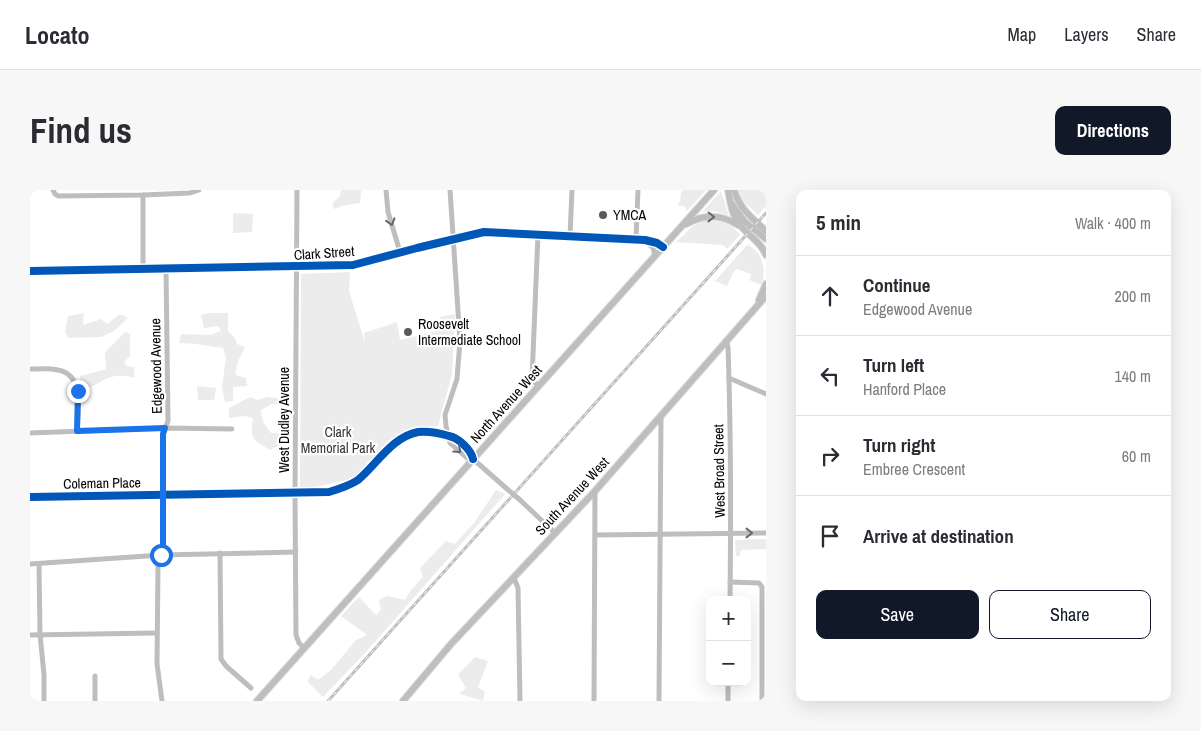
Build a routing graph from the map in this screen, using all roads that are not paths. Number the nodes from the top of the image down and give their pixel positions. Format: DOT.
graph roads {
  1 [pos="53,190"];
  2 [pos="199,190"];
  3 [pos="297,190"];
  4 [pos="386,190"];
  5 [pos="450,190"];
  6 [pos="572,190"];
  7 [pos="638,190"];
  8 [pos="714,190"];
  9 [pos="728,190"];
  10 [pos="734,190"];
  11 [pos="143,195"];
  12 [pos="732,204"];
  13 [pos="741,226"];
  14 [pos="681,227"];
  15 [pos="766,231"];
  16 [pos="538,234"];
  17 [pos="570,236"];
  18 [pos="454,239"];
  19 [pos="636,239"];
  20 [pos="645,240"];
  21 [pos="766,240"];
  22 [pos="663,247"];
  23 [pos="400,252"];
  24 [pos="766,255"];
  25 [pos="655,256"];
  26 [pos="296,267"];
  27 [pos="143,269"];
  28 [pos="166,270"];
  29 [pos="30,271"];
  30 [pos="766,284"];
  31 [pos="766,296"];
  32 [pos="756,305"];
  33 [pos="726,341"];
  34 [pos="30,369"];
  35 [pos="729,378"];
  36 [pos="538,386"];
  37 [pos="766,394"];
  38 [pos="661,414"];
  39 [pos="165,428"];
  40 [pos="232,428"];
  41 [pos="77,431"];
  42 [pos="30,433"];
  43 [pos="448,436"];
  44 [pos="473,459"];
  45 [pos="595,491"];
  46 [pos="163,494"];
  47 [pos="295,494"];
  48 [pos="30,497"];
  49 [pos="556,532"];
  50 [pos="731,533"];
  51 [pos="766,533"];
  52 [pos="661,534"];
  53 [pos="596,535"];
  54 [pos="296,552"];
  55 [pos="220,553"];
  56 [pos="161,555"];
  57 [pos="30,564"];
  58 [pos="39,564"];
  59 [pos="514,578"];
  60 [pos="730,582"];
  61 [pos="730,596"];
  62 [pos="158,633"];
  63 [pos="40,634"];
  64 [pos="30,635"];
  65 [pos="304,648"];
  66 [pos="95,676"];
  67 [pos="728,686"];
  68 [pos="251,688"];
  69 [pos="44,701"];
  70 [pos="95,701"];
  71 [pos="162,701"];
  72 [pos="257,701"];
  73 [pos="402,701"];
  74 [pos="520,701"];
  75 [pos="594,701"];
  76 [pos="659,701"];
  77 [pos="728,701"];
  78 [pos="762,701"];
  1 -- 11 [label="street"];
  2 -- 11 [label="street"];
  3 -- 26 [label="street, West Dudley Avenue"];
  4 -- 23 [label="street, one-way"];
  5 -- 18 [label="street"];
  6 -- 17 [label="street"];
  7 -- 19 [label="street"];
  8 -- 14 [label="main road, North Avenue West"];
  9 -- 12 [label="main road"];
  10 -- 15 [label="main road"];
  11 -- 27 [label="street"];
  12 -- 13 [label="main road"];
  12 -- 21 [label="main road"];
  14 -- 13 [label="main road, one-way"];
  13 -- 24 [label="main road"];
  14 -- 22 [label="main road, North Avenue West"];
  16 -- 17 [label="street, Clark Street"];
  16 -- 18 [label="street, Clark Street"];
  16 -- 36 [label="street"];
  17 -- 19 [label="street, Clark Street"];
  18 -- 23 [label="street, Clark Street"];
  18 -- 43 [label="street"];
  19 -- 20 [label="street, Clark Street"];
  20 -- 22 [label="street, Clark Street"];
  20 -- 25 [label="street"];
  22 -- 25 [label="main road, North Avenue West"];
  23 -- 26 [label="street, Clark Street"];
  25 -- 36 [label="main road, North Avenue West"];
  26 -- 28 [label="street, Clark Street"];
  26 -- 47 [label="street, West Dudley Avenue"];
  27 -- 28 [label="street, Clark Street"];
  27 -- 29 [label="street, Clark Street"];
  28 -- 39 [label="street, Edgewood Avenue"];
  30 -- 32 [label="main road, South Avenue West"];
  31 -- 32 [label="main road, South Avenue West"];
  32 -- 33 [label="main road, South Avenue West"];
  33 -- 35 [label="street, West Broad Street"];
  33 -- 38 [label="main road, South Avenue West"];
  34 -- 41 [label="street"];
  35 -- 37 [label="street"];
  35 -- 50 [label="street, West Broad Street"];
  36 -- 44 [label="main road, North Avenue West"];
  38 -- 45 [label="main road, South Avenue West"];
  38 -- 52 [label="street"];
  39 -- 40 [label="street"];
  39 -- 41 [label="street"];
  39 -- 46 [label="street, Edgewood Avenue"];
  41 -- 42 [label="street"];
  43 -- 44 [label="street"];
  43 -- 47 [label="street, Coleman Place"];
  44 -- 49 [label="street, bridge"];
  44 -- 65 [label="main road, North Avenue West"];
  45 -- 49 [label="main road, South Avenue West"];
  45 -- 53 [label="street"];
  46 -- 47 [label="street, Coleman Place"];
  46 -- 48 [label="street, Coleman Place"];
  46 -- 56 [label="street, Edgewood Avenue"];
  47 -- 54 [label="street, West Dudley Avenue"];
  49 -- 59 [label="main road, South Avenue West"];
  50 -- 51 [label="street, one-way"];
  50 -- 52 [label="street"];
  50 -- 60 [label="street, West Broad Street"];
  52 -- 53 [label="street"];
  52 -- 76 [label="street"];
  53 -- 75 [label="street"];
  54 -- 55 [label="street"];
  54 -- 65 [label="street, West Dudley Avenue"];
  55 -- 56 [label="street"];
  55 -- 68 [label="street"];
  56 -- 58 [label="street"];
  56 -- 62 [label="street, Edgewood Avenue"];
  57 -- 58 [label="street"];
  58 -- 63 [label="street"];
  59 -- 73 [label="main road, South Avenue West"];
  59 -- 74 [label="street"];
  60 -- 61 [label="street, West Broad Street"];
  60 -- 78 [label="street"];
  62 -- 63 [label="street"];
  62 -- 71 [label="street, Edgewood Avenue"];
  63 -- 64 [label="street"];
  63 -- 69 [label="street"];
  65 -- 72 [label="main road, North Avenue West"];
  66 -- 70 [label="street"];
  67 -- 77 [label="street"];
}
